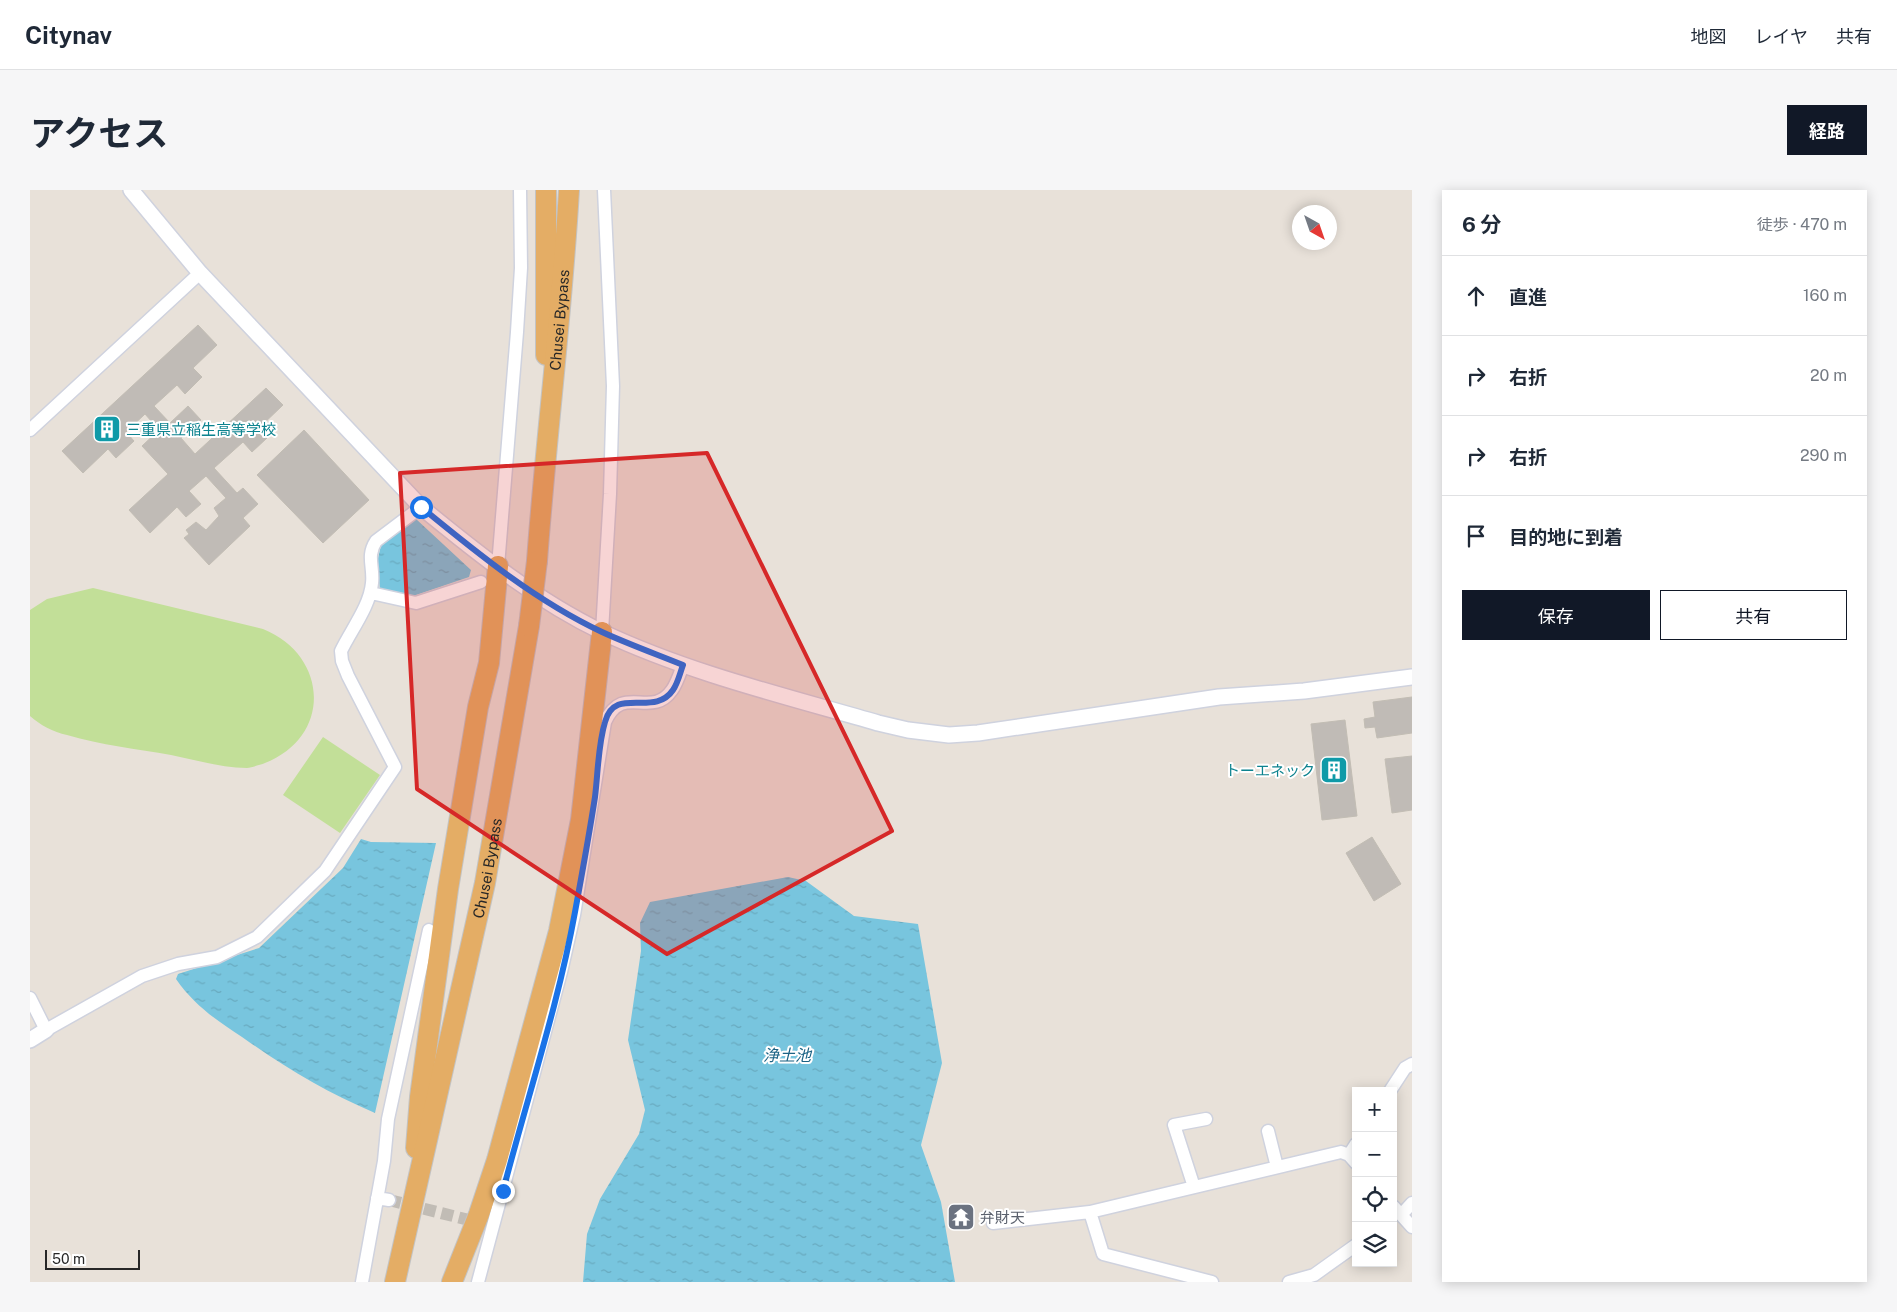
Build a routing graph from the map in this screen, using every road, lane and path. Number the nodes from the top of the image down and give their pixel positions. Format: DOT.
graph roads {
  1 [pos="131,190"];
  2 [pos="520,190"];
  3 [pos="546,190"];
  4 [pos="569,190"];
  5 [pos="604,190"];
  6 [pos="200,273"];
  7 [pos="30,430"];
  8 [pos="545,449"];
  9 [pos="421,507"];
  10 [pos="498,566"];
  11 [pos="481,582"];
  12 [pos="371,593"];
  13 [pos="602,632"];
  14 [pos="683,665"];
  15 [pos="1412,678"];
  16 [pos="429,930"];
  17 [pos="30,998"];
  18 [pos="46,1030"];
  19 [pos="30,1040"];
  20 [pos="1412,1064"];
  21 [pos="1393,1087"];
  22 [pos="1206,1119"];
  23 [pos="1268,1131"];
  24 [pos="1352,1154"];
  25 [pos="1277,1167"];
  26 [pos="1194,1187"];
  27 [pos="1412,1204"];
  28 [pos="412,1205"];
  29 [pos="1090,1212"];
  30 [pos="1397,1212"];
  31 [pos="992,1223"];
  32 [pos="1412,1227"];
  33 [pos="1352,1248"];
  34 [pos="1314,1275"];
  35 [pos="362,1282"];
  36 [pos="395,1282"];
  37 [pos="452,1282"];
  38 [pos="478,1282"];
  39 [pos="1212,1282"];
  40 [pos="1289,1282"];
  41 [pos="1326,1282"];
  1 -- 6 [label="street"];
  2 -- 10 [label="street"];
  3 -- 8 [label="highway, Chusei Bypass"];
  4 -- 8 [label="highway, Chusei Bypass"];
  5 -- 13 [label="street"];
  6 -- 7 [label="street"];
  6 -- 9 [label="street"];
  8 -- 28 [label="highway, Chusei Bypass, bridge"];
  9 -- 10 [label="street"];
  9 -- 12 [label="street"];
  10 -- 13 [label="street"];
  10 -- 28 [label="highway"];
  11 -- 12 [label="street"];
  12 -- 18 [label="street"];
  13 -- 14 [label="street"];
  13 -- 37 [label="highway"];
  14 -- 15 [label="street"];
  14 -- 38 [label="street"];
  16 -- 35 [label="street"];
  17 -- 18 [label="street"];
  18 -- 19 [label="street"];
  20 -- 21 [label="street"];
  22 -- 26 [label="street"];
  23 -- 25 [label="street"];
  24 -- 25 [label="street"];
  25 -- 26 [label="street"];
  26 -- 29 [label="street"];
  27 -- 30 [label="street"];
  28 -- 36 [label="highway, Chusei Bypass"];
  29 -- 31 [label="street"];
  29 -- 39 [label="street"];
  30 -- 32 [label="street"];
  33 -- 34 [label="street"];
  34 -- 40 [label="street"];
  34 -- 41 [label="street"];
}
